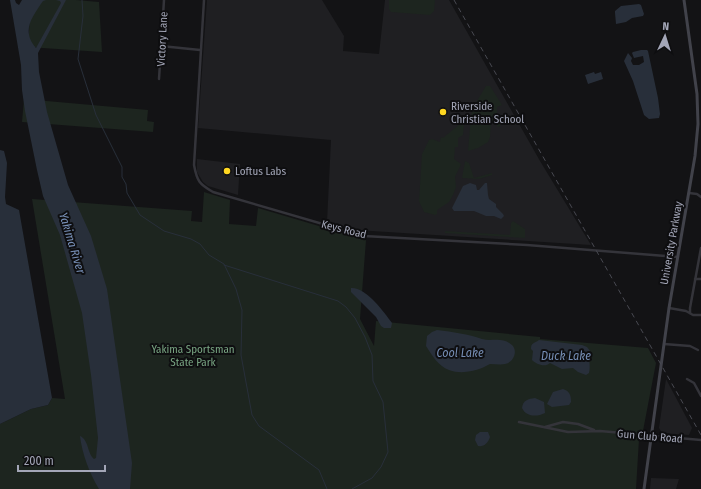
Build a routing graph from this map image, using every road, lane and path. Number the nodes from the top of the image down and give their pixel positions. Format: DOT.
graph roads {
  1 [pos="164,0"];
  2 [pos="204,0"];
  3 [pos="684,0"];
  4 [pos="161,46"];
  5 [pos="200,50"];
  6 [pos="159,79"];
  7 [pos="699,93"];
  8 [pos="701,192"];
  9 [pos="689,193"];
  10 [pos="697,194"];
  11 [pos="701,196"];
  12 [pos="701,248"];
  13 [pos="678,257"];
  14 [pos="695,279"];
  15 [pos="701,279"];
  16 [pos="669,308"];
  17 [pos="690,313"];
  18 [pos="701,316"];
  19 [pos="664,344"];
  20 [pos="698,350"];
  21 [pos="687,379"];
  22 [pos="701,396"];
  23 [pos="519,422"];
  24 [pos="544,427"];
  25 [pos="600,431"];
  26 [pos="651,436"];
  27 [pos="701,440"];
  28 [pos="644,489"];
  1 -- 4 [label="street, Victory Lane"];
  2 -- 5 [label="street, Keys Road"];
  3 -- 7 [label="main road, University Parkway"];
  4 -- 5 [label="street"];
  4 -- 6 [label="street, Victory Lane"];
  5 -- 13 [label="street, Keys Road"];
  7 -- 9 [label="main road, University Parkway"];
  8 -- 10 [label="street"];
  9 -- 10 [label="street"];
  9 -- 13 [label="main road, University Parkway"];
  10 -- 11 [label="street"];
  12 -- 14 [label="street"];
  13 -- 16 [label="main road, University Parkway"];
  14 -- 15 [label="street"];
  14 -- 17 [label="street"];
  16 -- 17 [label="street"];
  16 -- 19 [label="main road, University Parkway"];
  17 -- 18 [label="street"];
  19 -- 20 [label="street"];
  19 -- 26 [label="main road, University Parkway"];
  21 -- 22 [label="street"];
  23 -- 24 [label="street, Gun Club Road"];
  24 -- 25 [label="street, Gun Club Road"];
  24 -- 25 [label="street, Gun Club Road"];
  25 -- 26 [label="street, Gun Club Road"];
  26 -- 27 [label="street, Gun Club Road"];
  26 -- 28 [label="main road, University Parkway"];
}
